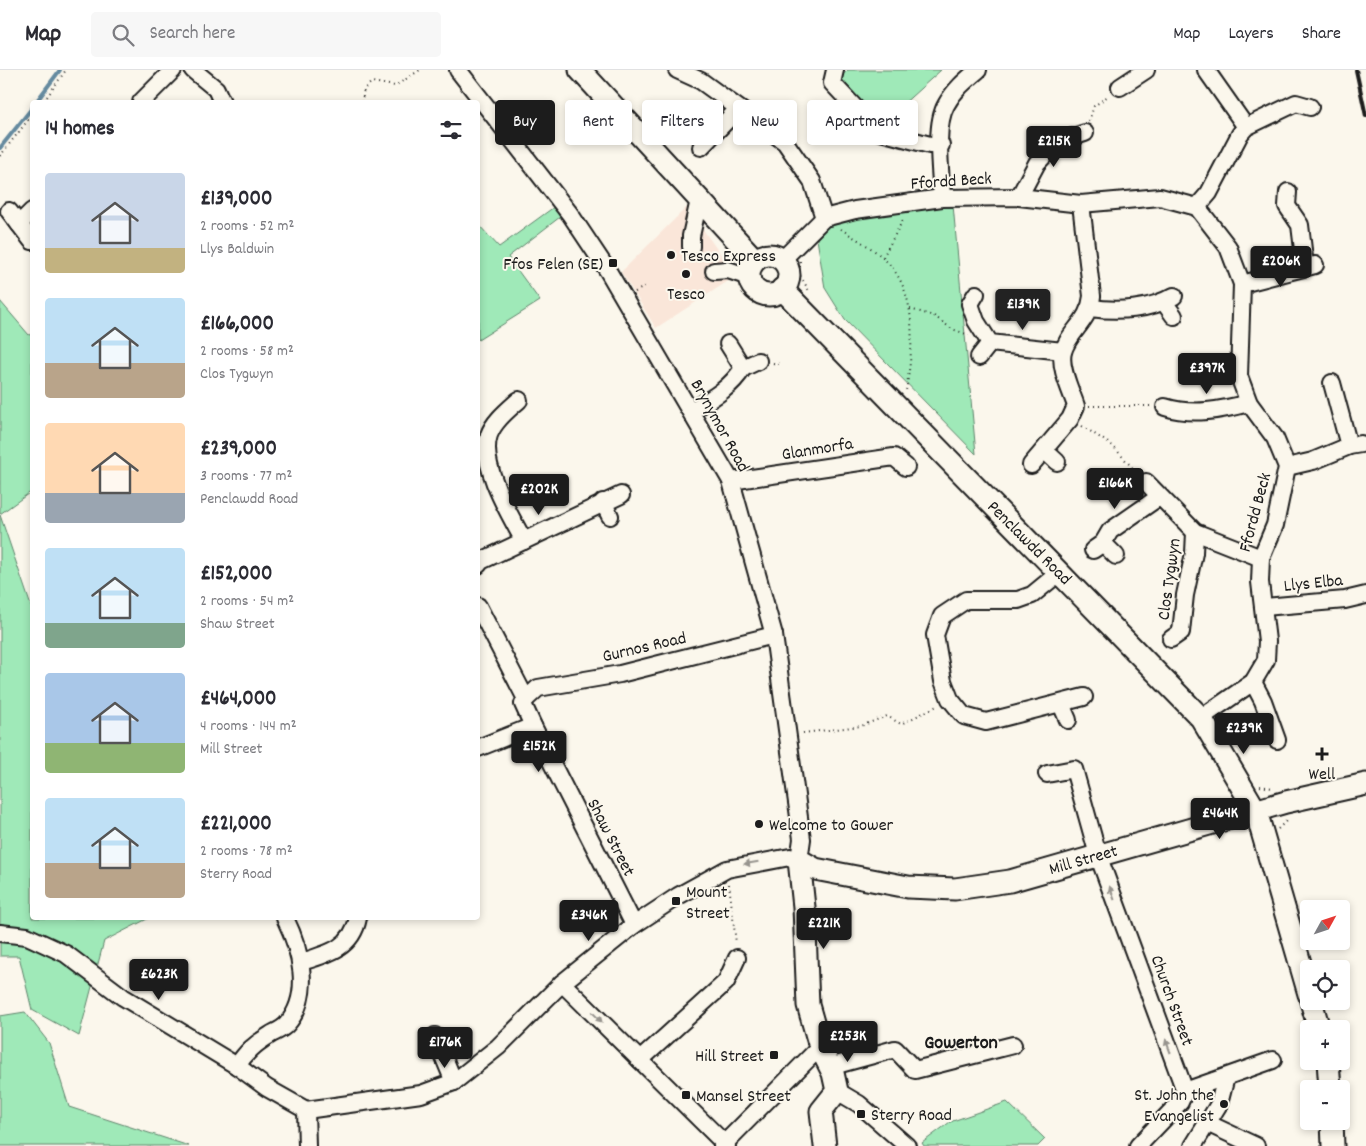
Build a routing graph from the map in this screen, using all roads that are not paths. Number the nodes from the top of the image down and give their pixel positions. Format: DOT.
graph roads {
  1 [pos="173,70"];
  2 [pos="193,70"];
  3 [pos="458,70"];
  4 [pos="580,70"];
  5 [pos="678,70"];
  6 [pos="835,70"];
  7 [pos="978,70"];
  8 [pos="1146,70"];
  9 [pos="1206,70"];
  10 [pos="1130,85"];
  11 [pos="143,100"];
  12 [pos="221,100"];
  13 [pos="1301,101"];
  14 [pos="733,105"];
  15 [pos="733,114"];
  16 [pos="1246,127"];
  17 [pos="1078,140"];
  18 [pos="786,145"];
  19 [pos="941,145"];
  20 [pos="701,147"];
  21 [pos="1019,197"];
  22 [pos="942,198"];
  23 [pos="699,200"];
  24 [pos="1284,202"];
  25 [pos="1081,204"];
  26 [pos="1197,207"];
  27 [pos="30,212"];
  28 [pos="715,216"];
  29 [pos="824,218"];
  30 [pos="693,227"];
  31 [pos="30,238"];
  32 [pos="691,247"];
  33 [pos="782,260"];
  34 [pos="752,268"];
  35 [pos="714,271"];
  36 [pos="1242,284"];
  37 [pos="782,289"];
  38 [pos="976,294"];
  39 [pos="1091,308"];
  40 [pos="1174,316"];
  41 [pos="990,343"];
  42 [pos="728,344"];
  43 [pos="1063,351"];
  44 [pos="979,357"];
  45 [pos="758,361"];
  46 [pos="743,368"];
  47 [pos="1333,380"];
  48 [pos="519,400"];
  49 [pos="1249,403"];
  50 [pos="691,411"];
  51 [pos="1172,412"];
  52 [pos="1044,450"];
  53 [pos="1056,462"];
  54 [pos="1030,465"];
  55 [pos="906,467"];
  56 [pos="1287,467"];
  57 [pos="731,481"];
  58 [pos="1146,482"];
  59 [pos="621,495"];
  60 [pos="1159,497"];
  61 [pos="1195,532"];
  62 [pos="524,540"];
  63 [pos="1116,556"];
  64 [pos="1260,558"];
  65 [pos="480,562"];
  66 [pos="1060,572"];
  67 [pos="1366,593"];
  68 [pos="1264,607"];
  69 [pos="480,610"];
  70 [pos="774,635"];
  71 [pos="1181,637"];
  72 [pos="1253,682"];
  73 [pos="1084,697"];
  74 [pos="526,698"];
  75 [pos="1061,704"];
  76 [pos="1201,718"];
  77 [pos="1068,720"];
  78 [pos="533,726"];
  79 [pos="1276,740"];
  80 [pos="480,747"];
  81 [pos="1047,774"];
  82 [pos="1366,784"];
  83 [pos="1256,811"];
  84 [pos="1098,855"];
  85 [pos="799,860"];
  86 [pos="286,920"];
  87 [pos="357,920"];
  88 [pos="634,925"];
  89 [pos="0,933"];
  90 [pos="738,958"];
  91 [pos="301,962"];
  92 [pos="1300,963"];
  93 [pos="562,983"];
  94 [pos="435,1036"];
  95 [pos="1013,1045"];
  96 [pos="820,1046"];
  97 [pos="640,1060"];
  98 [pos="1273,1060"];
  99 [pos="237,1066"];
  100 [pos="829,1067"];
  101 [pos="1226,1077"];
  102 [pos="454,1082"];
  103 [pos="837,1091"];
  104 [pos="1185,1091"];
  105 [pos="306,1110"];
  106 [pos="1207,1123"];
  107 [pos="1332,1130"];
  108 [pos="725,1145"];
  109 [pos="307,1146"];
  110 [pos="825,1146"];
  111 [pos="907,1146"];
  112 [pos="1138,1146"];
  113 [pos="1193,1146"];
  114 [pos="1256,1146"];
  115 [pos="1333,1146"];
  1 -- 11 [label="street"];
  2 -- 12 [label="street"];
  3 -- 50 [label="street, Brynymor Road"];
  4 -- 23 [label="main road"];
  5 -- 14 [label="street"];
  6 -- 19 [label="street"];
  7 -- 19 [label="street"];
  8 -- 10 [label="street"];
  9 -- 16 [label="street"];
  13 -- 16 [label="street"];
  15 -- 20 [label="street"];
  16 -- 26 [label="street"];
  17 -- 21 [label="street"];
  18 -- 29 [label="street"];
  19 -- 22 [label="street"];
  21 -- 22 [label="street, Ffordd Beck"];
  21 -- 25 [label="street, Ffordd Beck"];
  22 -- 29 [label="street, Ffordd Beck"];
  23 -- 28 [label="main road"];
  23 -- 30 [label="street"];
  24 -- 36 [label="street"];
  25 -- 26 [label="street, Ffordd Beck"];
  25 -- 39 [label="street"];
  26 -- 36 [label="street, Ffordd Beck"];
  27 -- 31 [label="street"];
  28 -- 30 [label="street"];
  28 -- 34 [label="main road"];
  29 -- 33 [label="street"];
  30 -- 32 [label="street"];
  33 -- 34 [label="main road"];
  33 -- 37 [label="main road"];
  34 -- 35 [label="street"];
  34 -- 37 [label="main road"];
  36 -- 49 [label="street, Ffordd Beck"];
  37 -- 66 [label="main road, Penclawdd Road"];
  38 -- 41 [label="street"];
  39 -- 40 [label="street"];
  39 -- 43 [label="street"];
  41 -- 43 [label="street"];
  41 -- 44 [label="street"];
  42 -- 46 [label="street"];
  43 -- 52 [label="street"];
  45 -- 46 [label="street"];
  46 -- 50 [label="street"];
  47 -- 56 [label="street"];
  48 -- 62 [label="street"];
  49 -- 51 [label="street"];
  49 -- 56 [label="street, Ffordd Beck"];
  50 -- 57 [label="street, Brynymor Road"];
  52 -- 53 [label="street"];
  52 -- 54 [label="street"];
  55 -- 57 [label="street, Glanmorfa"];
  56 -- 64 [label="street, Ffordd Beck"];
  57 -- 70 [label="street, Brynymor Road"];
  58 -- 60 [label="street, Clos Tygwyn"];
  59 -- 62 [label="street"];
  60 -- 61 [label="street, Clos Tygwyn"];
  60 -- 63 [label="street"];
  61 -- 64 [label="street, Clos Tygwyn"];
  61 -- 71 [label="street, Clos Tygwyn"];
  62 -- 65 [label="street"];
  64 -- 68 [label="street, Ffordd Beck"];
  66 -- 75 [label="street"];
  66 -- 76 [label="main road, Penclawdd Road"];
  67 -- 68 [label="street, Llys Elba"];
  68 -- 72 [label="street, Ffordd Beck"];
  69 -- 74 [label="street, Shaw Street"];
  70 -- 74 [label="street, Gurnos Road"];
  70 -- 85 [label="street, Brynymor Road"];
  72 -- 76 [label="street, Ffordd Beck"];
  72 -- 79 [label="street"];
  73 -- 75 [label="street"];
  74 -- 78 [label="street, Shaw Street"];
  75 -- 77 [label="street"];
  76 -- 83 [label="main road, Penclawdd Road"];
  78 -- 80 [label="street"];
  78 -- 88 [label="street, Shaw Street"];
  81 -- 84 [label="street, Church Street"];
  82 -- 83 [label="main road, Mill Street"];
  83 -- 84 [label="main road, Mill Street"];
  83 -- 92 [label="main road, Penclawdd Road"];
  84 -- 85 [label="main road, Mill Street"];
  104 -- 84 [label="street, Church Street, one-way"];
  85 -- 88 [label="street, one-way"];
  85 -- 96 [label="main road"];
  86 -- 91 [label="street"];
  87 -- 91 [label="street"];
  88 -- 93 [label="street"];
  89 -- 99 [label="street"];
  90 -- 97 [label="street"];
  91 -- 99 [label="street"];
  93 -- 97 [label="street, one-way"];
  93 -- 102 [label="street"];
  94 -- 102 [label="street"];
  95 -- 100 [label="street"];
  96 -- 100 [label="main road"];
  96 -- 108 [label="street"];
  97 -- 108 [label="street"];
  98 -- 101 [label="street"];
  99 -- 105 [label="street"];
  100 -- 103 [label="main road"];
  101 -- 104 [label="street"];
  101 -- 106 [label="street"];
  102 -- 105 [label="street"];
  103 -- 110 [label="main road"];
  103 -- 111 [label="street"];
  104 -- 112 [label="street"];
  105 -- 109 [label="street"];
  106 -- 113 [label="street"];
  106 -- 114 [label="street"];
  107 -- 115 [label="main road"];
}
